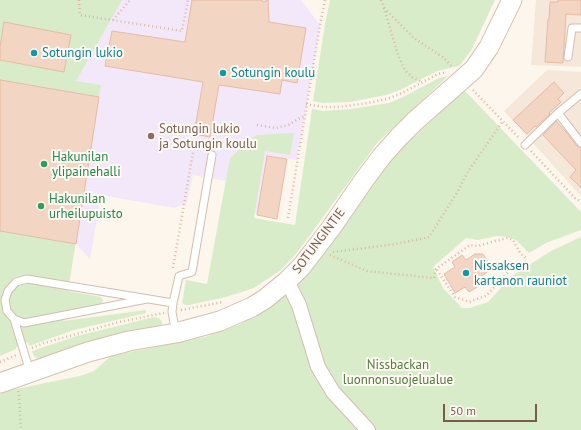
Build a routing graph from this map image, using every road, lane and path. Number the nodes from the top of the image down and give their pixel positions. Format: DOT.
graph roads {
  1 [pos="79,0"];
  2 [pos="130,0"];
  3 [pos="188,0"];
  4 [pos="325,0"];
  5 [pos="381,0"];
  6 [pos="512,0"];
  7 [pos="384,8"];
  8 [pos="113,20"];
  9 [pos="581,28"];
  10 [pos="568,57"];
  11 [pos="422,82"];
  12 [pos="581,94"];
  13 [pos="306,104"];
  14 [pos="558,113"];
  15 [pos="304,116"];
  16 [pos="503,121"];
  17 [pos="257,125"];
  18 [pos="581,143"];
  19 [pos="525,144"];
  20 [pos="193,152"];
  21 [pos="212,156"];
  22 [pos="288,218"];
  23 [pos="527,259"];
  24 [pos="512,268"];
  25 [pos="436,269"];
  26 [pos="173,272"];
  27 [pos="287,281"];
  28 [pos="147,299"];
  29 [pos="227,301"];
  30 [pos="170,303"];
  31 [pos="172,312"];
  32 [pos="161,314"];
  33 [pos="14,319"];
  34 [pos="176,333"];
  35 [pos="24,351"];
  36 [pos="0,362"];
  37 [pos="30,372"];
  38 [pos="0,383"];
  39 [pos="368,430"];
  1 -- 8 [label="path"];
  2 -- 8 [label="path"];
  3 -- 8 [label="path"];
  4 -- 13 [label="path"];
  5 -- 7 [label="path"];
  6 -- 27 [label="street, SOTUNGINTIE"];
  7 -- 11 [label="path"];
  7 -- 11 [label="path"];
  9 -- 10 [label="lane"];
  11 -- 13 [label="path"];
  12 -- 14 [label="lane"];
  13 -- 15 [label="path"];
  14 -- 18 [label="lane"];
  14 -- 19 [label="lane"];
  15 -- 17 [label="path"];
  15 -- 22 [label="path"];
  16 -- 25 [label="path"];
  20 -- 26 [label="path"];
  21 -- 30 [label="lane"];
  23 -- 25 [label="path"];
  24 -- 25 [label="path"];
  27 -- 34 [label="street, SOTUNGINTIE"];
  27 -- 39 [label="street"];
  28 -- 30 [label="lane"];
  28 -- 33 [label="lane"];
  28 -- 33 [label="lane"];
  29 -- 31 [label="path"];
  30 -- 31 [label="lane"];
  30 -- 32 [label="path"];
  31 -- 32 [label="path"];
  31 -- 34 [label="lane"];
  32 -- 35 [label="path"];
  33 -- 35 [label="lane"];
  34 -- 37 [label="street, SOTUNGINTIE"];
  35 -- 36 [label="path"];
  35 -- 37 [label="lane"];
  37 -- 38 [label="street, SOTUNGINTIE"];
}
